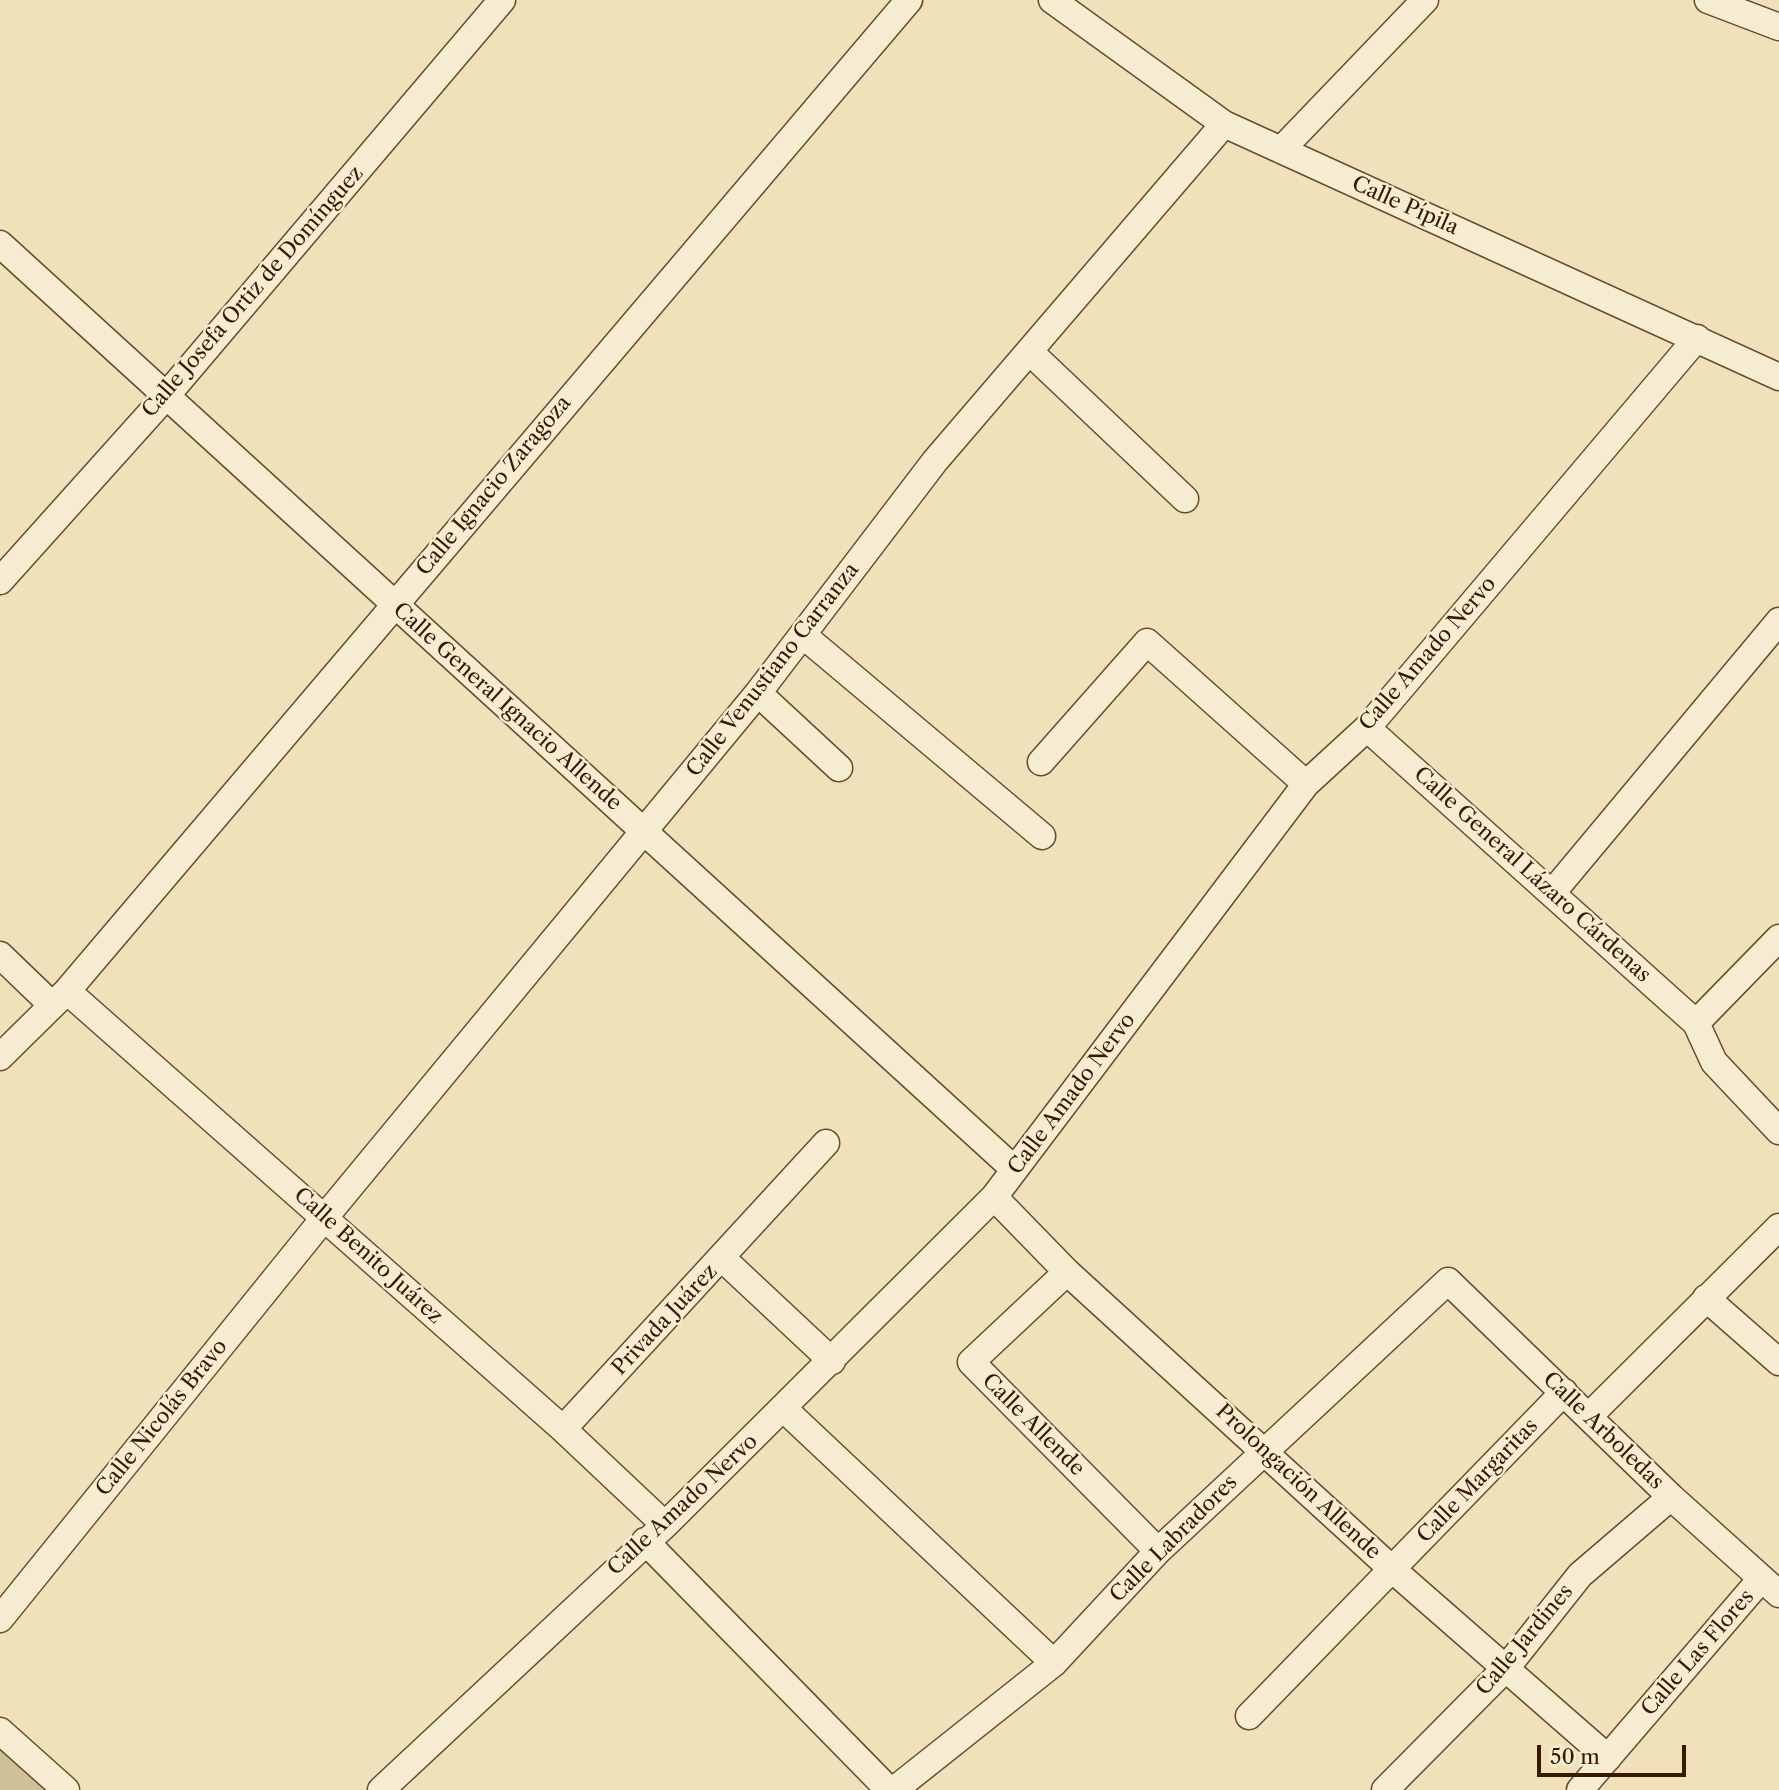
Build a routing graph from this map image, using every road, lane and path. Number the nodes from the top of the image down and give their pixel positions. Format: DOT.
graph roads {
  1 [pos="502,0"];
  2 [pos="909,0"];
  3 [pos="1052,0"];
  4 [pos="1425,0"];
  5 [pos="1708,0"];
  6 [pos="1779,27"];
  7 [pos="1224,124"];
  8 [pos="1281,150"];
  9 [pos="0,244"];
  10 [pos="1697,338"];
  11 [pos="1031,353"];
  12 [pos="1779,377"];
  13 [pos="166,396"];
  14 [pos="1185,499"];
  15 [pos="0,581"];
  16 [pos="394,604"];
  17 [pos="1779,621"];
  18 [pos="804,636"];
  19 [pos="758,693"];
  20 [pos="1367,727"];
  21 [pos="1041,762"];
  22 [pos="839,768"];
  23 [pos="1306,784"];
  24 [pos="644,832"];
  25 [pos="1042,836"];
  26 [pos="1552,893"];
  27 [pos="1779,938"];
  28 [pos="0,955"];
  29 [pos="59,998"];
  30 [pos="1696,1023"];
  31 [pos="0,1057"];
  32 [pos="1779,1131"];
  33 [pos="827,1143"];
  34 [pos="1014,1169"];
  35 [pos="994,1197"];
  36 [pos="324,1217"];
  37 [pos="1779,1227"];
  38 [pos="723,1259"];
  39 [pos="1067,1272"];
  40 [pos="1448,1281"];
  41 [pos="1706,1298"];
  42 [pos="832,1361"];
  43 [pos="1779,1362"];
  44 [pos="1563,1392"];
  45 [pos="784,1409"];
  46 [pos="1589,1416"];
  47 [pos="563,1429"];
  48 [pos="1264,1450"];
  49 [pos="1671,1497"];
  50 [pos="655,1533"];
  51 [pos="1158,1551"];
  52 [pos="1393,1570"];
  53 [pos="1770,1587"];
  54 [pos="0,1619"];
  55 [pos="1054,1663"];
  56 [pos="1507,1667"];
  57 [pos="1249,1716"];
  58 [pos="0,1731"];
  59 [pos="1608,1758"];
  60 [pos="393,1786"];
  61 [pos="66,1790"];
  62 [pos="892,1790"];
  63 [pos="1385,1790"];
  64 [pos="1580,1790"];
  1 -- 13 [label="street, Calle Josefa Ortiz de Domínguez"];
  2 -- 16 [label="street, Calle Ignacio Zaragoza"];
  3 -- 7 [label="street, Calle Pípila"];
  4 -- 8 [label="street"];
  5 -- 6 [label="street"];
  7 -- 8 [label="street, Calle Pípila"];
  7 -- 11 [label="street, Calle Venustiano Carranza"];
  8 -- 10 [label="street, Calle Pípila"];
  9 -- 13 [label="street, Calle General Ignacio Allende"];
  10 -- 12 [label="street, Calle Pípila"];
  10 -- 20 [label="street, Calle Amado Nervo"];
  11 -- 14 [label="street"];
  11 -- 18 [label="street, Calle Venustiano Carranza"];
  13 -- 15 [label="street, Calle Josefa Ortiz de Domínguez"];
  13 -- 16 [label="street, Calle General Ignacio Allende"];
  16 -- 24 [label="street, Calle General Ignacio Allende"];
  16 -- 29 [label="street, Calle Ignacio Zaragoza"];
  17 -- 26 [label="street"];
  18 -- 19 [label="street, Calle Venustiano Carranza"];
  18 -- 25 [label="street"];
  19 -- 22 [label="street"];
  19 -- 24 [label="street, Calle Venustiano Carranza"];
  20 -- 23 [label="street, Calle Amado Nervo"];
  20 -- 26 [label="street, Calle General Lázaro Cárdenas"];
  21 -- 23 [label="street"];
  23 -- 34 [label="street, Calle Amado Nervo"];
  24 -- 34 [label="street, Calle General Ignacio Allende"];
  24 -- 36 [label="street, Calle Venustiano Carranza"];
  26 -- 30 [label="street, Calle General Lázaro Cárdenas"];
  27 -- 30 [label="street"];
  28 -- 29 [label="street, Calle Benito Juárez"];
  29 -- 31 [label="street, Calle Ignacio Zaragoza"];
  29 -- 36 [label="street, Calle Benito Juárez"];
  30 -- 32 [label="street"];
  33 -- 38 [label="street"];
  34 -- 35 [label="street, Calle Amado Nervo"];
  35 -- 39 [label="street, Prolongación Allende"];
  35 -- 42 [label="street, Calle Amado Nervo"];
  36 -- 47 [label="street, Calle Benito Juárez"];
  36 -- 54 [label="street, Calle Nicolás Bravo"];
  37 -- 41 [label="street"];
  38 -- 42 [label="street, Privada Juárez"];
  38 -- 47 [label="street, Privada Juárez"];
  39 -- 48 [label="street, Prolongación Allende"];
  39 -- 51 [label="street, Calle Allende"];
  40 -- 44 [label="street, Calle Arboledas"];
  40 -- 48 [label="street, Calle Labradores"];
  41 -- 43 [label="street"];
  41 -- 46 [label="street"];
  42 -- 45 [label="street, Calle Amado Nervo"];
  44 -- 46 [label="street, Calle Arboledas"];
  44 -- 52 [label="street, Calle Margaritas"];
  45 -- 50 [label="street, Calle Amado Nervo"];
  45 -- 55 [label="street"];
  46 -- 49 [label="street, Calle Arboledas"];
  47 -- 50 [label="street, Calle Benito Juárez"];
  48 -- 51 [label="street, Calle Labradores"];
  48 -- 52 [label="street, Prolongación Allende"];
  49 -- 53 [label="street, Calle Arboledas"];
  49 -- 56 [label="street, Calle Jardines"];
  50 -- 60 [label="street, Calle Amado Nervo"];
  50 -- 62 [label="street, Calle Benito Juárez"];
  51 -- 55 [label="street, Calle Labradores"];
  52 -- 56 [label="street, Prolongación Allende"];
  52 -- 57 [label="street, Calle Margaritas"];
  53 -- 59 [label="street, Calle Las Flores"];
  55 -- 62 [label="street, Calle Labradores"];
  56 -- 59 [label="street, Prolongación Allende"];
  56 -- 63 [label="street, Calle Jardines"];
  58 -- 61 [label="street"];
  59 -- 64 [label="street, Calle Las Flores"];
}
